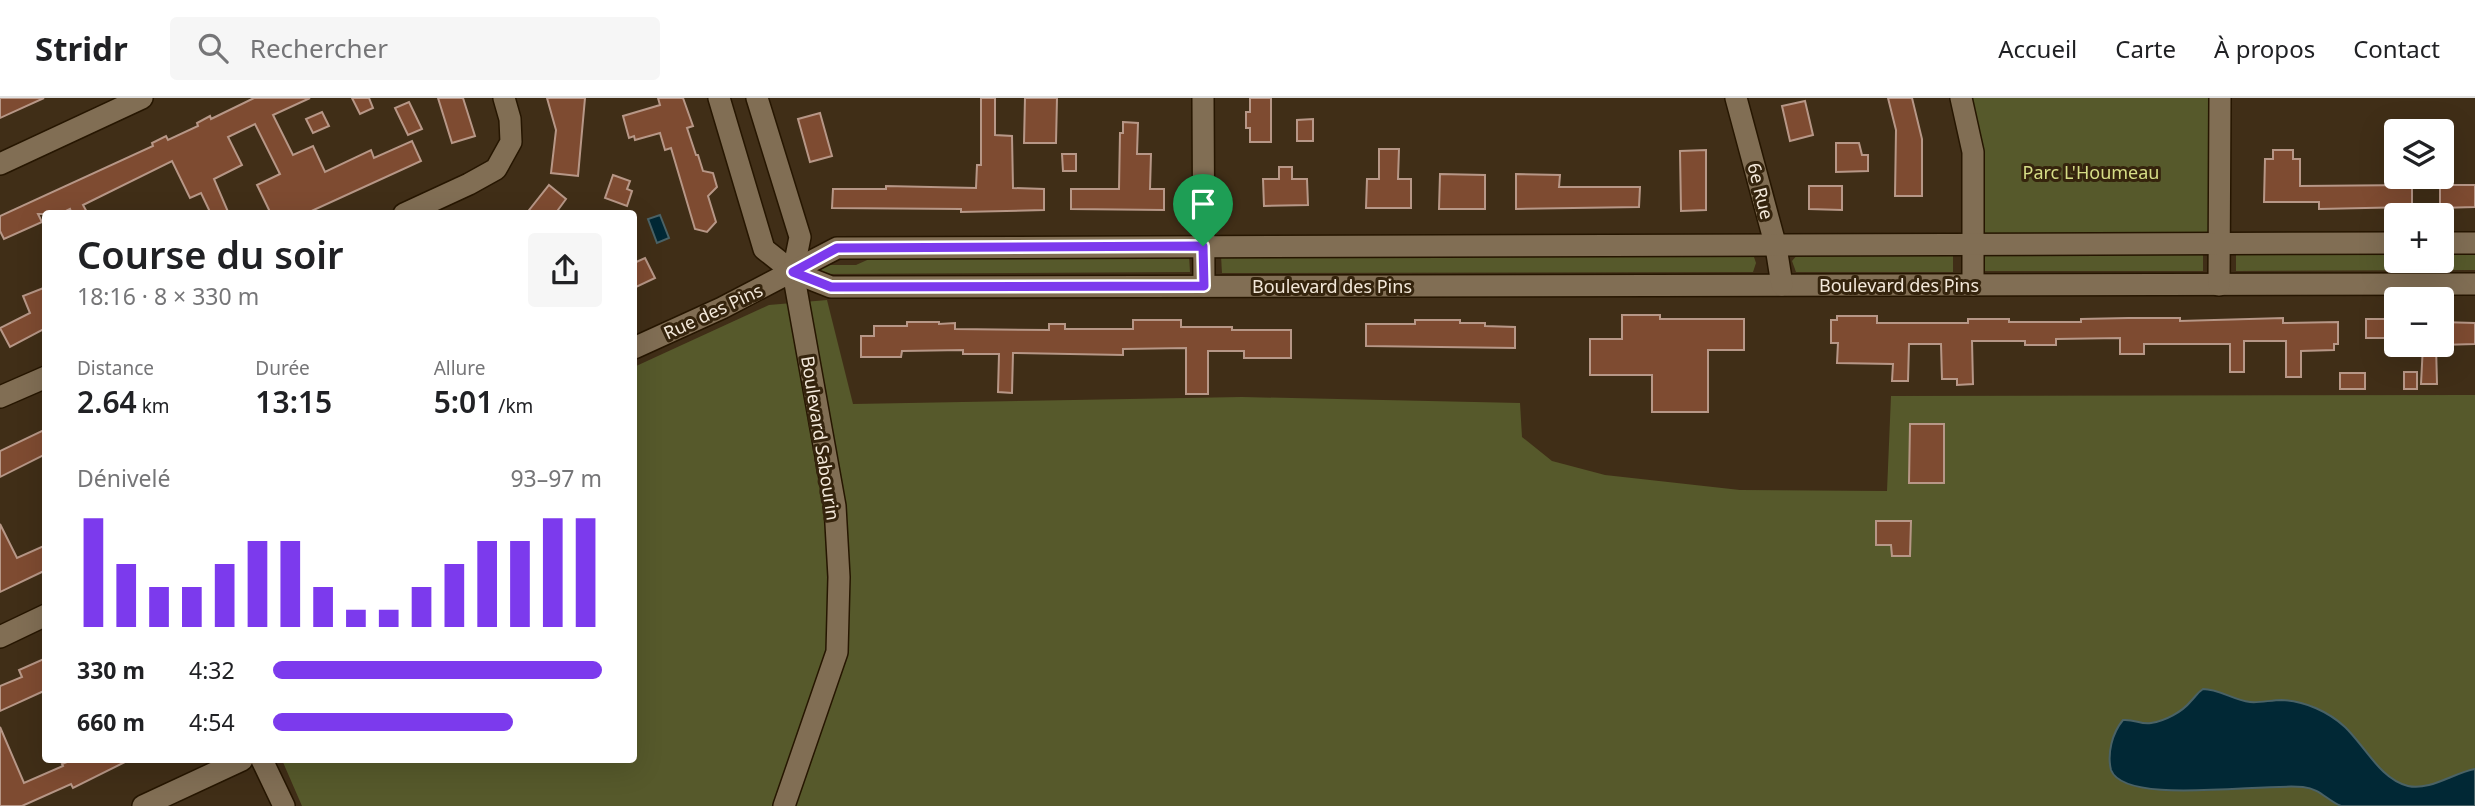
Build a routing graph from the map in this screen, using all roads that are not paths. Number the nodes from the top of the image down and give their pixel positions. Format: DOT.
graph roads {
  1 [pos="142,98"];
  2 [pos="503,98"];
  3 [pos="719,98"];
  4 [pos="757,98"];
  5 [pos="1203,98"];
  6 [pos="1736,98"];
  7 [pos="1961,98"];
  8 [pos="2220,98"];
  9 [pos="0,164"];
  10 [pos="413,210"];
  11 [pos="2384,243"];
  12 [pos="2454,243"];
  13 [pos="2475,243"];
  14 [pos="2219,244"];
  15 [pos="1203,246"];
  16 [pos="1972,246"];
  17 [pos="1776,247"];
  18 [pos="793,272"];
  19 [pos="2475,284"];
  20 [pos="1782,285"];
  21 [pos="1973,285"];
  22 [pos="2219,285"];
  23 [pos="1204,286"];
  24 [pos="637,347"];
  25 [pos="42,379"];
  26 [pos="0,397"];
  27 [pos="42,617"];
  28 [pos="0,637"];
  29 [pos="236,763"];
  30 [pos="263,763"];
  31 [pos="143,806"];
  32 [pos="284,806"];
  33 [pos="784,806"];
  1 -- 9 [label="street"];
  2 -- 10 [label="street"];
  3 -- 18 [label="street"];
  4 -- 18 [label="street, Boulevard Sabourin"];
  5 -- 15 [label="street"];
  6 -- 17 [label="street, 6e Rue"];
  7 -- 16 [label="street"];
  8 -- 14 [label="street"];
  11 -- 14 [label="street"];
  12 -- 13 [label="street"];
  14 -- 16 [label="street"];
  14 -- 22 [label="street"];
  15 -- 17 [label="street"];
  15 -- 18 [label="street"];
  15 -- 23 [label="street"];
  16 -- 17 [label="street"];
  16 -- 21 [label="street"];
  17 -- 20 [label="street, 6e Rue"];
  18 -- 23 [label="street, Boulevard des Pins"];
  18 -- 24 [label="street, Rue des Pins"];
  18 -- 33 [label="street, Boulevard Sabourin"];
  19 -- 22 [label="street, Boulevard des Pins"];
  20 -- 21 [label="street, Boulevard des Pins"];
  20 -- 23 [label="street, Boulevard des Pins"];
  21 -- 22 [label="street, Boulevard des Pins"];
  25 -- 26 [label="street"];
  27 -- 28 [label="street"];
  29 -- 31 [label="street"];
  30 -- 32 [label="street"];
}
